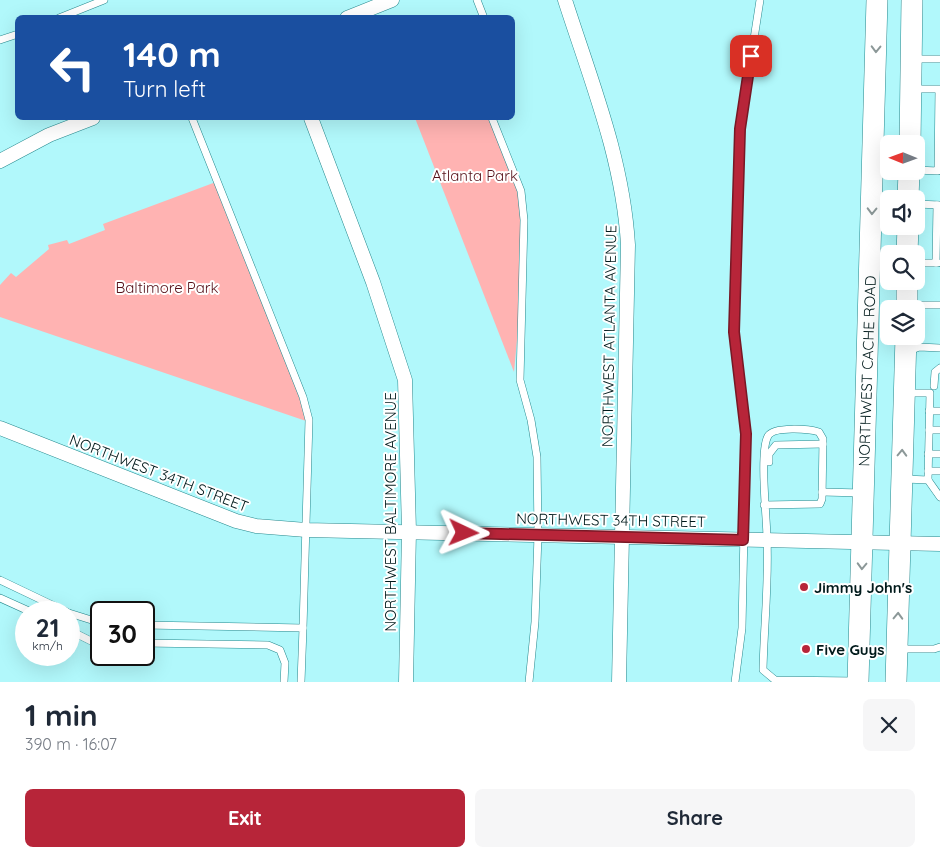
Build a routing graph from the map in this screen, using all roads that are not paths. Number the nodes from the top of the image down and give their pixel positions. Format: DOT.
graph roads {
  1 [pos="104,0"];
  2 [pos="392,0"];
  3 [pos="477,0"];
  4 [pos="565,0"];
  5 [pos="760,0"];
  6 [pos="877,0"];
  7 [pos="912,0"];
  8 [pos="66,15"];
  9 [pos="354,15"];
  10 [pos="483,15"];
  11 [pos="15,35"];
  12 [pos="0,40"];
  13 [pos="910,59"];
  14 [pos="940,59"];
  15 [pos="910,89"];
  16 [pos="939,89"];
  17 [pos="88,120"];
  18 [pos="193,120"];
  19 [pos="312,120"];
  20 [pos="493,120"];
  21 [pos="910,135"];
  22 [pos="0,161"];
  23 [pos="925,170"];
  24 [pos="939,171"];
  25 [pos="925,204"];
  26 [pos="938,205"];
  27 [pos="880,261"];
  28 [pos="925,263"];
  29 [pos="938,263"];
  30 [pos="940,305"];
  31 [pos="925,306"];
  32 [pos="905,345"];
  33 [pos="940,348"];
  34 [pos="940,368"];
  35 [pos="935,389"];
  36 [pos="904,392"];
  37 [pos="929,411"];
  38 [pos="940,411"];
  39 [pos="0,428"];
  40 [pos="929,430"];
  41 [pos="940,430"];
  42 [pos="823,444"];
  43 [pos="928,454"];
  44 [pos="940,454"];
  45 [pos="928,471"];
  46 [pos="940,471"];
  47 [pos="902,479"];
  48 [pos="928,480"];
  49 [pos="822,492"];
  50 [pos="864,493"];
  51 [pos="940,497"];
  52 [pos="764,502"];
  53 [pos="306,530"];
  54 [pos="409,531"];
  55 [pos="538,535"];
  56 [pos="622,537"];
  57 [pos="743,540"];
  58 [pos="768,540"];
  59 [pos="862,542"];
  60 [pos="900,543"];
  61 [pos="940,544"];
  62 [pos="0,580"];
  63 [pos="0,598"];
  64 [pos="43,601"];
  65 [pos="15,605"];
  66 [pos="155,625"];
  67 [pos="302,628"];
  68 [pos="155,642"];
  69 [pos="940,647"];
  70 [pos="897,649"];
  71 [pos="858,681"];
  72 [pos="284,682"];
  73 [pos="301,682"];
  74 [pos="406,682"];
  75 [pos="529,682"];
  76 [pos="619,682"];
  77 [pos="735,682"];
  78 [pos="896,682"];
  1 -- 8 [label="lane"];
  2 -- 9 [label="street"];
  3 -- 10 [label="lane"];
  4 -- 56 [label="street, NORTHWEST ATLANTA AVENUE"];
  5 -- 57 [label="lane"];
  6 -- 27 [label="main road, NORTHWEST CACHE ROAD, one-way"];
  7 -- 13 [label="main road"];
  11 -- 12 [label="lane"];
  13 -- 14 [label="lane"];
  13 -- 15 [label="main road"];
  15 -- 16 [label="lane"];
  15 -- 21 [label="main road"];
  16 -- 24 [label="lane"];
  17 -- 22 [label="street"];
  18 -- 53 [label="lane"];
  19 -- 54 [label="street, NORTHWEST BALTIMORE AVENUE"];
  20 -- 55 [label="lane"];
  23 -- 24 [label="lane"];
  25 -- 26 [label="lane"];
  26 -- 29 [label="lane"];
  27 -- 50 [label="main road, NORTHWEST CACHE ROAD"];
  28 -- 29 [label="lane"];
  30 -- 31 [label="lane"];
  32 -- 33 [label="lane"];
  32 -- 36 [label="main road"];
  34 -- 35 [label="lane"];
  35 -- 36 [label="lane"];
  35 -- 37 [label="lane"];
  47 -- 36 [label="main road, one-way"];
  37 -- 38 [label="lane"];
  37 -- 40 [label="lane"];
  39 -- 53 [label="street, NORTHWEST 34TH STREET"];
  40 -- 41 [label="lane"];
  40 -- 43 [label="lane"];
  42 -- 49 [label="lane"];
  42 -- 52 [label="lane"];
  42 -- 52 [label="lane"];
  43 -- 44 [label="lane"];
  43 -- 45 [label="lane"];
  45 -- 46 [label="lane"];
  45 -- 48 [label="lane"];
  47 -- 48 [label="lane"];
  47 -- 60 [label="main road"];
  48 -- 51 [label="lane"];
  49 -- 50 [label="lane"];
  49 -- 52 [label="lane"];
  50 -- 59 [label="main road, NORTHWEST CACHE ROAD"];
  52 -- 58 [label="lane"];
  53 -- 54 [label="street, NORTHWEST 34TH STREET"];
  53 -- 67 [label="lane"];
  54 -- 55 [label="street, NORTHWEST 34TH STREET"];
  54 -- 74 [label="street, NORTHWEST BALTIMORE AVENUE"];
  55 -- 56 [label="street, NORTHWEST 34TH STREET"];
  55 -- 75 [label="lane"];
  56 -- 57 [label="street, NORTHWEST 34TH STREET"];
  56 -- 76 [label="street, NORTHWEST ATLANTA AVENUE"];
  57 -- 58 [label="street, NORTHWEST 34TH STREET"];
  57 -- 77 [label="lane"];
  58 -- 59 [label="street, NORTHWEST 34TH STREET"];
  58 -- 71 [label="lane"];
  59 -- 60 [label="street, NORTHWEST 34TH STREET"];
  59 -- 71 [label="main road, NORTHWEST CACHE ROAD, one-way"];
  60 -- 61 [label="street, NORTHWEST 34TH STREET"];
  70 -- 60 [label="main road, one-way"];
  62 -- 64 [label="lane"];
  63 -- 65 [label="lane"];
  66 -- 67 [label="lane"];
  67 -- 73 [label="lane"];
  68 -- 72 [label="lane"];
  69 -- 70 [label="lane"];
  70 -- 78 [label="main road"];
}
